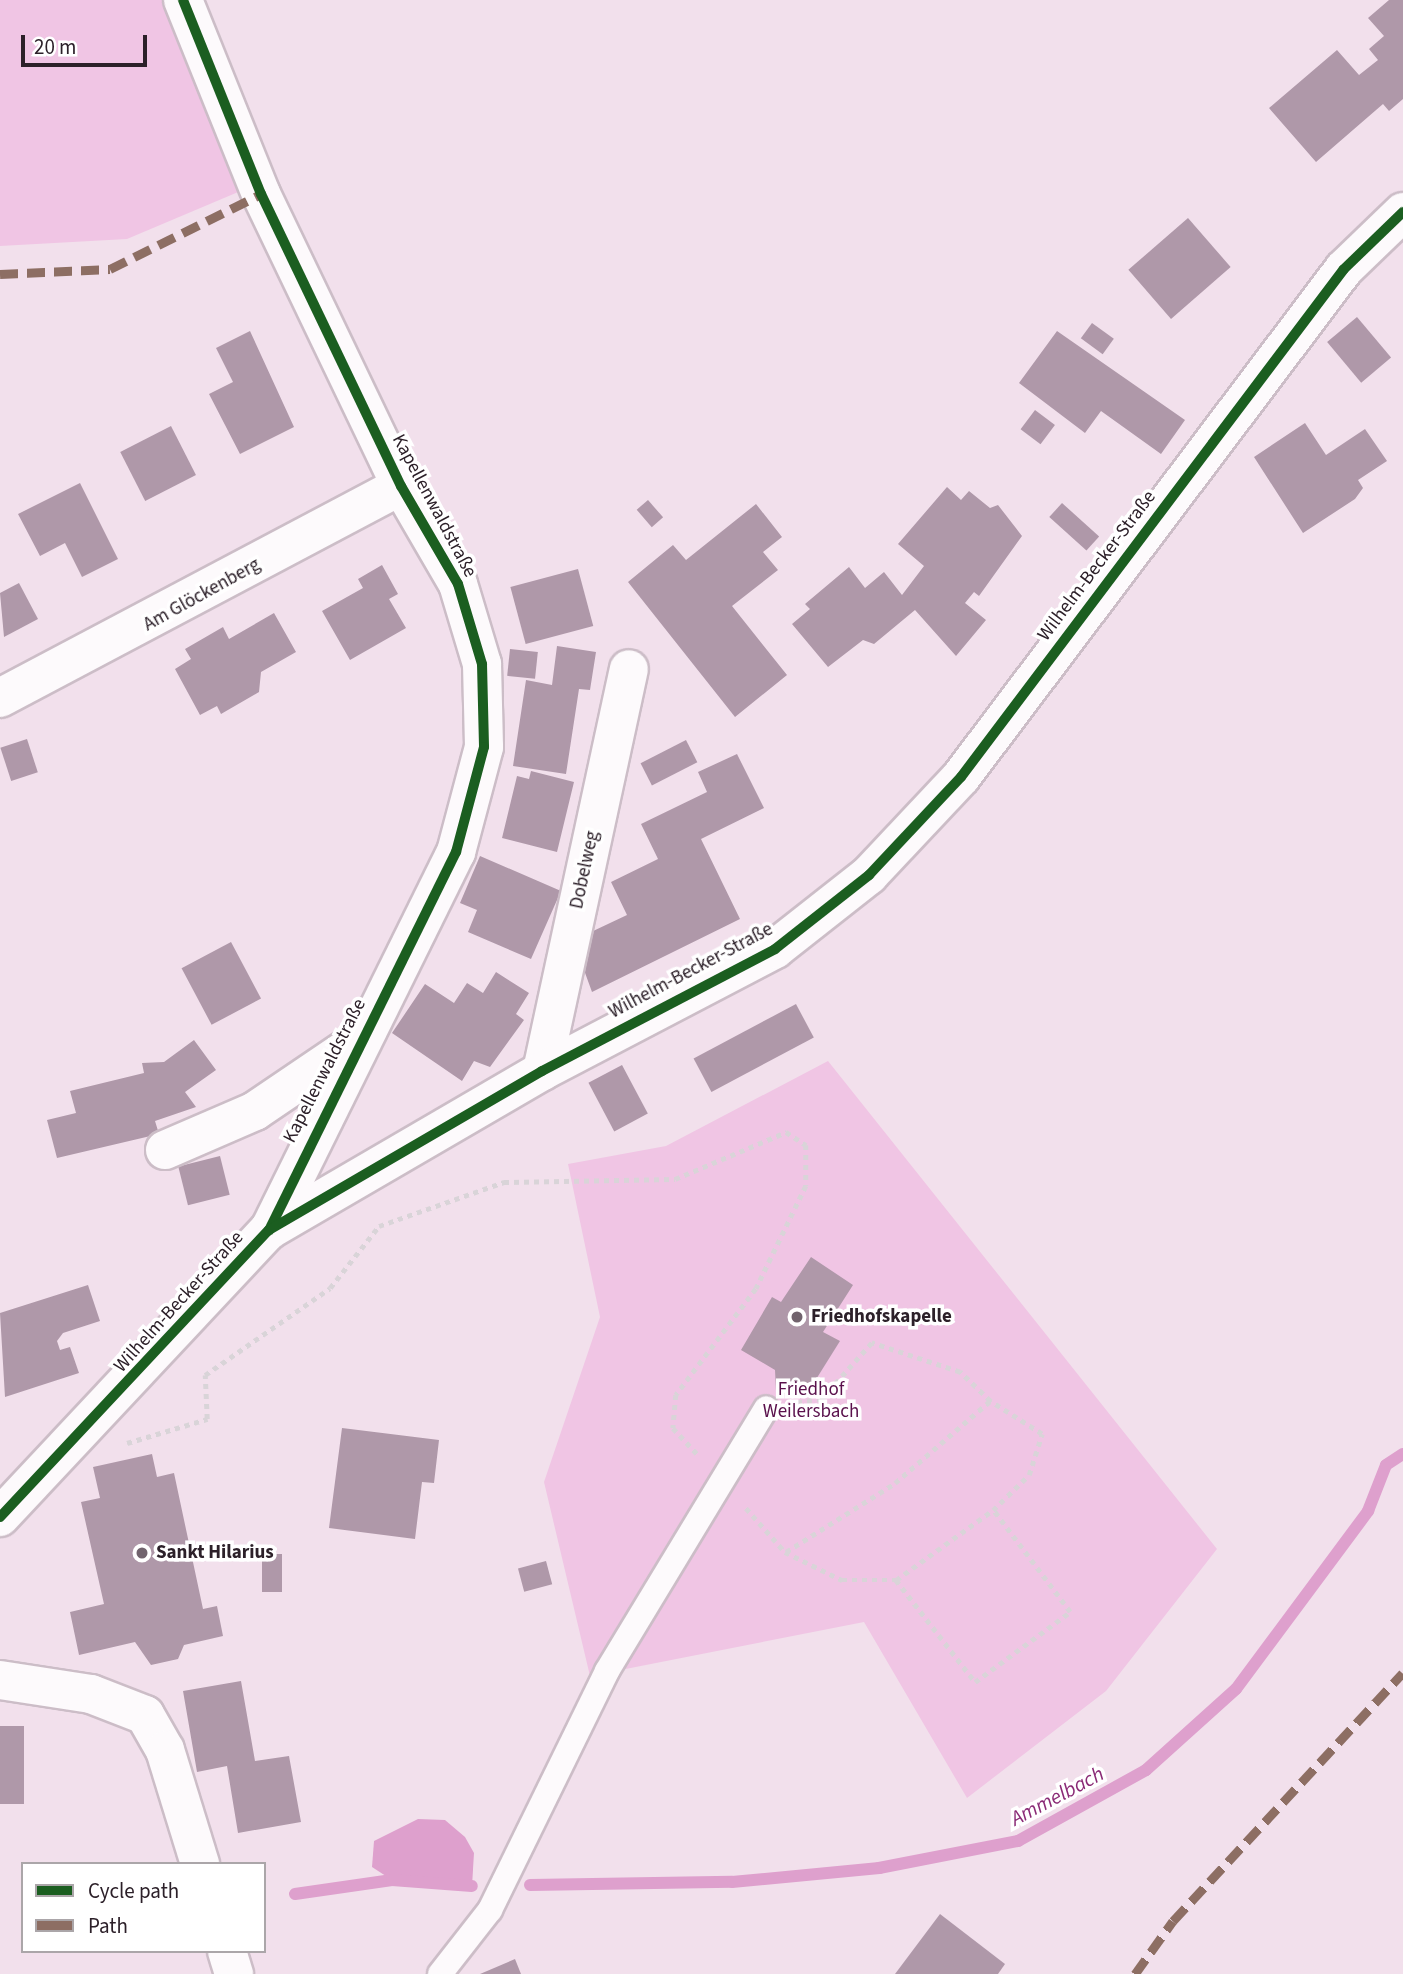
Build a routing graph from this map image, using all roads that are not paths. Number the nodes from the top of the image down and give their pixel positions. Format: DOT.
graph roads {
  1 [pos="183,0"];
  2 [pos="1403,212"];
  3 [pos="401,486"];
  4 [pos="629,668"];
  5 [pos="0,698"];
  6 [pos="361,1039"];
  7 [pos="542,1070"];
  8 [pos="165,1150"];
  9 [pos="269,1230"];
  10 [pos="766,1408"];
  11 [pos="0,1517"];
  12 [pos="0,1680"];
  13 [pos="199,1862"];
  14 [pos="228,1953"];
  15 [pos="234,1974"];
  16 [pos="440,1974"];
  1 -- 3 [label="street, Kapellenwaldstraße"];
  2 -- 7 [label="street, Wilhelm-Becker-Straße"];
  3 -- 5 [label="street, Am Glöckenberg"];
  3 -- 6 [label="street, Kapellenwaldstraße"];
  4 -- 7 [label="street, Dobelweg"];
  6 -- 8 [label="street, Kapellenwaldstraße"];
  6 -- 9 [label="street, Kapellenwaldstraße"];
  7 -- 9 [label="street, Wilhelm-Becker-Straße"];
  9 -- 11 [label="street, Wilhelm-Becker-Straße"];
  10 -- 16 [label="lane"];
  12 -- 13 [label="street"];
  14 -- 15 [label="street"];
}
